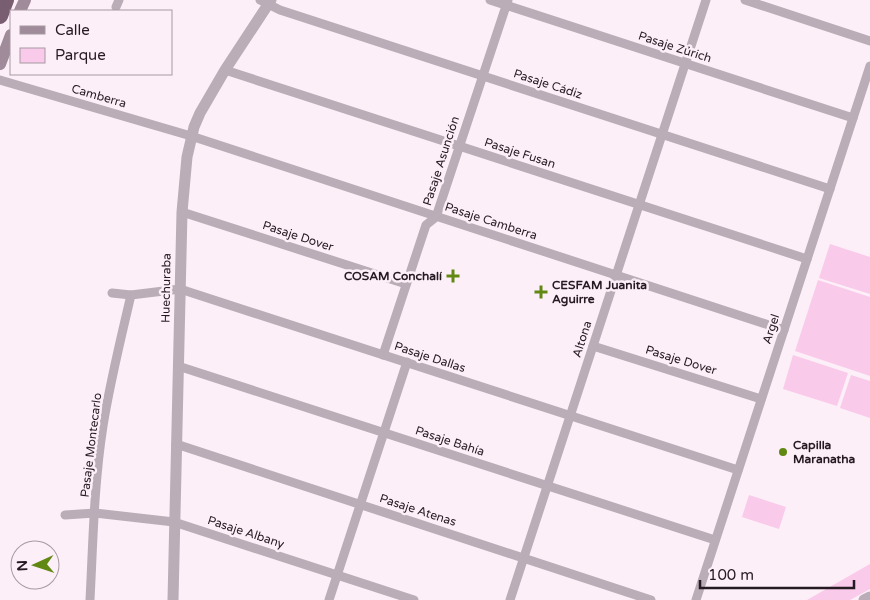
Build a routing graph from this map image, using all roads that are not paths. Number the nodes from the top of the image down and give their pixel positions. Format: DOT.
graph roads {
  1 [pos="6,0"];
  2 [pos="490,0"];
  3 [pos="706,0"];
  4 [pos="745,0"];
  5 [pos="267,1"];
  6 [pos="507,3"];
  7 [pos="0,16"];
  8 [pos="10,38"];
  9 [pos="870,41"];
  10 [pos="0,64"];
  11 [pos="685,64"];
  12 [pos="870,66"];
  13 [pos="226,70"];
  14 [pos="483,76"];
  15 [pos="0,80"];
  16 [pos="853,118"];
  17 [pos="662,134"];
  18 [pos="191,136"];
  19 [pos="460,146"];
  20 [pos="830,189"];
  21 [pos="639,204"];
  22 [pos="182,212"];
  23 [pos="436,216"];
  24 [pos="807,259"];
  25 [pos="616,275"];
  26 [pos="406,284"];
  27 [pos="180,289"];
  28 [pos="112,293"];
  29 [pos="131,295"];
  30 [pos="784,330"];
  31 [pos="593,346"];
  32 [pos="384,355"];
  33 [pos="407,362"];
  34 [pos="178,366"];
  35 [pos="761,399"];
  36 [pos="570,415"];
  37 [pos="384,433"];
  38 [pos="176,444"];
  39 [pos="738,470"];
  40 [pos="547,486"];
  41 [pos="360,504"];
  42 [pos="95,513"];
  43 [pos="65,515"];
  44 [pos="174,522"];
  45 [pos="715,540"];
  46 [pos="523,558"];
  47 [pos="337,575"];
  48 [pos="870,597"];
  49 [pos="90,600"];
  50 [pos="173,600"];
  51 [pos="329,600"];
  52 [pos="414,600"];
  53 [pos="510,600"];
  54 [pos="651,600"];
  55 [pos="696,600"];
  56 [pos="864,600"];
  1 -- 7 [label="highway"];
  2 -- 6 [label="street, Pasaje Zúrich"];
  3 -- 11 [label="street, Altona"];
  4 -- 9 [label="street"];
  5 -- 13 [label="street, Huechuraba"];
  5 -- 14 [label="street, Pasaje Cádiz"];
  6 -- 11 [label="street, Pasaje Zúrich"];
  6 -- 14 [label="street, Pasaje Asunción"];
  8 -- 10 [label="main road"];
  11 -- 16 [label="street, Pasaje Zúrich"];
  11 -- 17 [label="street, Altona"];
  12 -- 16 [label="street, Argel"];
  13 -- 18 [label="street, Huechuraba"];
  13 -- 19 [label="street, Pasaje Fusan"];
  14 -- 17 [label="street, Pasaje Cádiz"];
  14 -- 19 [label="street, Pasaje Asunción"];
  15 -- 18 [label="street, Camberra"];
  16 -- 20 [label="street, Argel"];
  17 -- 20 [label="street, Pasaje Cádiz"];
  17 -- 21 [label="street, Altona"];
  18 -- 22 [label="street, Huechuraba"];
  18 -- 23 [label="street, Pasaje Camberra"];
  19 -- 21 [label="street, Pasaje Fusan"];
  19 -- 23 [label="street, Pasaje Asunción"];
  20 -- 24 [label="street, Argel"];
  21 -- 24 [label="street, Pasaje Fusan"];
  21 -- 25 [label="street, Altona"];
  22 -- 26 [label="street, Pasaje Dover"];
  22 -- 27 [label="street, Huechuraba"];
  23 -- 25 [label="street, Pasaje Camberra"];
  23 -- 26 [label="street, Pasaje Asunción"];
  24 -- 30 [label="street, Argel"];
  25 -- 30 [label="street, Pasaje Camberra"];
  25 -- 31 [label="street, Altona"];
  26 -- 32 [label="street, Pasaje Asunción"];
  27 -- 29 [label="street, Pasaje Dallas"];
  27 -- 32 [label="street, Pasaje Dallas"];
  27 -- 34 [label="street, Huechuraba"];
  28 -- 29 [label="street, Pasaje Dallas"];
  29 -- 42 [label="street, Pasaje Montecarlo"];
  30 -- 35 [label="street, Argel"];
  31 -- 35 [label="street, Pasaje Dover"];
  31 -- 36 [label="street, Altona"];
  32 -- 33 [label="street, Pasaje Dallas"];
  33 -- 36 [label="street, Pasaje Dallas"];
  33 -- 37 [label="street"];
  34 -- 37 [label="street, Pasaje Bahía"];
  34 -- 38 [label="street, Huechuraba"];
  35 -- 39 [label="street, Argel"];
  36 -- 39 [label="street, Pasaje Dallas"];
  36 -- 40 [label="street, Altona"];
  37 -- 40 [label="street, Pasaje Bahía"];
  37 -- 41 [label="street"];
  38 -- 41 [label="street, Pasaje Atenas"];
  38 -- 44 [label="street, Huechuraba"];
  39 -- 45 [label="street, Argel"];
  40 -- 45 [label="street, Pasaje Bahía"];
  40 -- 46 [label="street, Altona"];
  41 -- 46 [label="street, Pasaje Atenas"];
  41 -- 47 [label="street"];
  42 -- 43 [label="street, Pasaje Albany"];
  42 -- 44 [label="street, Pasaje Albany"];
  42 -- 49 [label="street, Pasaje Montecarlo"];
  44 -- 47 [label="street, Pasaje Albany"];
  44 -- 50 [label="street, Huechuraba"];
  45 -- 55 [label="street, Argel"];
  46 -- 53 [label="street, Altona"];
  46 -- 54 [label="street, Pasaje Atenas"];
  47 -- 51 [label="street"];
  47 -- 52 [label="street, Pasaje Albany"];
  48 -- 56 [label="street"];
}
